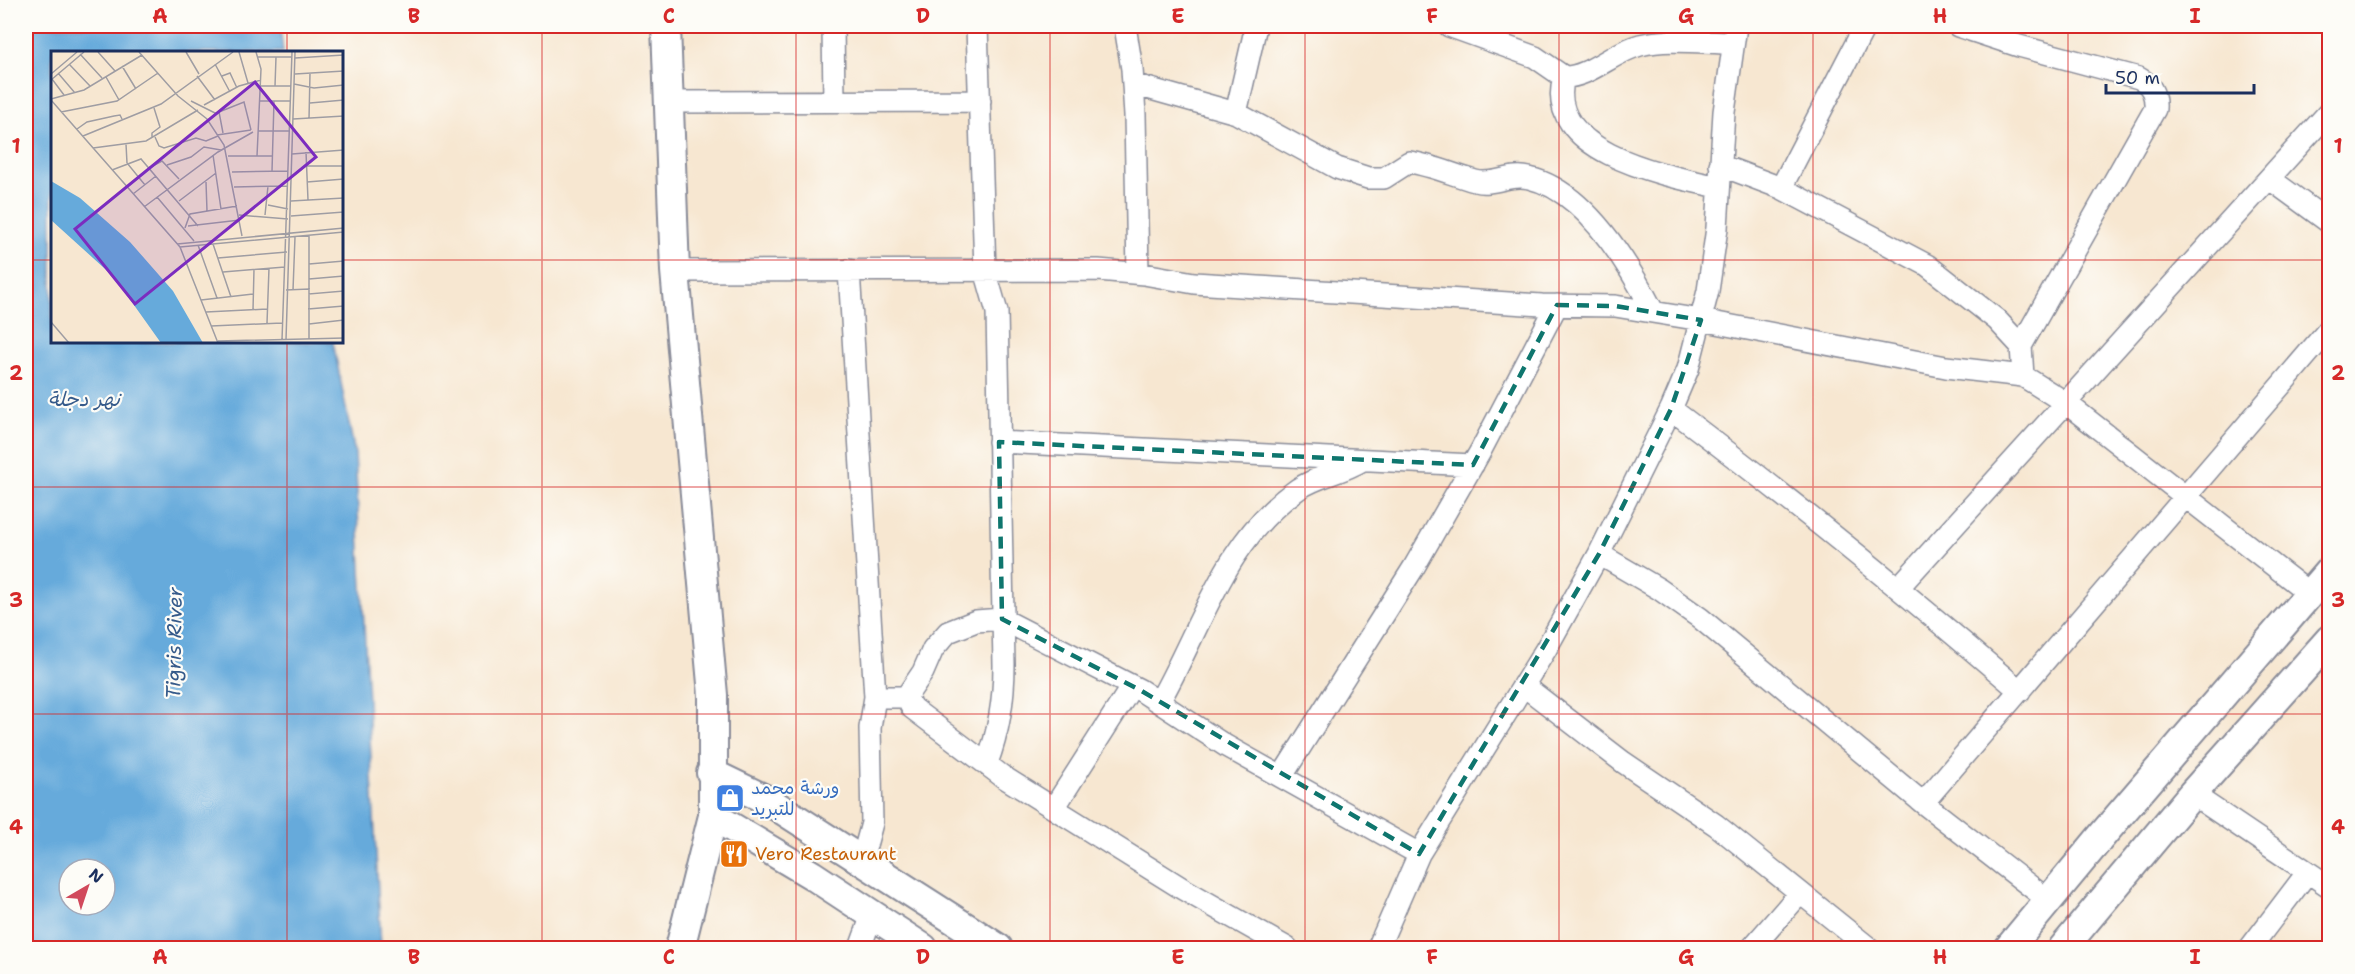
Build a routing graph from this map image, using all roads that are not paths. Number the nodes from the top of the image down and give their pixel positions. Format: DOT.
graph roads {
  1 [pos="666,26"];
  2 [pos="833,26"];
  3 [pos="977,26"];
  4 [pos="1125,26"];
  5 [pos="1256,26"];
  6 [pos="1449,26"];
  7 [pos="1865,26"];
  8 [pos="1958,26"];
  9 [pos="1735,34"];
  10 [pos="1563,77"];
  11 [pos="1133,84"];
  12 [pos="834,101"];
  13 [pos="980,101"];
  14 [pos="669,102"];
  15 [pos="2330,111"];
  16 [pos="1236,114"];
  17 [pos="1720,165"];
  18 [pos="2270,179"];
  19 [pos="1719,187"];
  20 [pos="1781,188"];
  21 [pos="2330,223"];
  22 [pos="849,270"];
  23 [pos="985,270"];
  24 [pos="675,272"];
  25 [pos="1138,273"];
  26 [pos="1557,305"];
  27 [pos="1653,312"];
  28 [pos="1701,320"];
  29 [pos="2330,328"];
  30 [pos="2021,346"];
  31 [pos="2023,376"];
  32 [pos="2066,403"];
  33 [pos="1671,410"];
  34 [pos="999,442"];
  35 [pos="1364,459"];
  36 [pos="1473,465"];
  37 [pos="2185,498"];
  38 [pos="1599,554"];
  39 [pos="2330,570"];
  40 [pos="1899,587"];
  41 [pos="2310,594"];
  42 [pos="1002,619"];
  43 [pos="2330,639"];
  44 [pos="1523,685"];
  45 [pos="1132,686"];
  46 [pos="2020,691"];
  47 [pos="875,697"];
  48 [pos="906,697"];
  49 [pos="1158,702"];
  50 [pos="987,763"];
  51 [pos="711,773"];
  52 [pos="1282,776"];
  53 [pos="2192,794"];
  54 [pos="1923,803"];
  55 [pos="1054,808"];
  56 [pos="713,816"];
  57 [pos="1419,854"];
  58 [pos="862,860"];
  59 [pos="2307,873"];
  60 [pos="2330,888"];
  61 [pos="1800,893"];
  62 [pos="2048,900"];
  63 [pos="872,915"];
  64 [pos="1385,946"];
  65 [pos="680,948"];
  66 [pos="860,948"];
  67 [pos="923,948"];
  68 [pos="998,948"];
  69 [pos="1287,948"];
  70 [pos="1752,948"];
  71 [pos="1869,948"];
  72 [pos="2009,948"];
  73 [pos="2063,948"];
  74 [pos="2250,948"];
  1 -- 14 [label="street"];
  2 -- 12 [label="street"];
  3 -- 13 [label="street"];
  4 -- 11 [label="street"];
  5 -- 16 [label="street"];
  6 -- 10 [label="street"];
  7 -- 20 [label="street"];
  8 -- 30 [label="street"];
  9 -- 10 [label="street"];
  9 -- 17 [label="street"];
  10 -- 19 [label="street"];
  11 -- 16 [label="street"];
  11 -- 25 [label="street"];
  12 -- 13 [label="street"];
  12 -- 14 [label="street"];
  13 -- 23 [label="street"];
  14 -- 24 [label="street"];
  15 -- 18 [label="street"];
  16 -- 27 [label="street"];
  17 -- 19 [label="street"];
  17 -- 20 [label="street"];
  18 -- 21 [label="street"];
  18 -- 32 [label="street"];
  19 -- 28 [label="street"];
  20 -- 30 [label="street"];
  22 -- 23 [label="street"];
  22 -- 24 [label="street"];
  22 -- 47 [label="street"];
  23 -- 25 [label="street"];
  23 -- 34 [label="street"];
  24 -- 51 [label="street"];
  25 -- 26 [label="street"];
  26 -- 27 [label="street"];
  26 -- 36 [label="street"];
  27 -- 28 [label="street"];
  28 -- 31 [label="street"];
  28 -- 33 [label="street"];
  29 -- 37 [label="street"];
  30 -- 31 [label="street"];
  31 -- 32 [label="street"];
  32 -- 37 [label="street"];
  32 -- 40 [label="street"];
  33 -- 38 [label="street"];
  33 -- 40 [label="street"];
  34 -- 35 [label="street"];
  34 -- 42 [label="street"];
  35 -- 36 [label="street"];
  35 -- 49 [label="street"];
  36 -- 52 [label="street"];
  37 -- 41 [label="street"];
  37 -- 46 [label="street"];
  38 -- 44 [label="street"];
  38 -- 54 [label="street"];
  39 -- 41 [label="street"];
  40 -- 46 [label="street"];
  41 -- 62 [label="street"];
  42 -- 45 [label="street"];
  42 -- 48 [label="street"];
  42 -- 50 [label="street"];
  43 -- 53 [label="street"];
  44 -- 57 [label="street"];
  44 -- 61 [label="street"];
  45 -- 49 [label="street"];
  45 -- 55 [label="street"];
  46 -- 54 [label="street"];
  47 -- 48 [label="street"];
  47 -- 58 [label="street"];
  48 -- 50 [label="street"];
  49 -- 52 [label="street"];
  50 -- 55 [label="street"];
  51 -- 56 [label="street"];
  51 -- 58 [label="street"];
  52 -- 57 [label="street"];
  53 -- 59 [label="street"];
  53 -- 73 [label="street"];
  54 -- 62 [label="street"];
  55 -- 69 [label="street"];
  56 -- 63 [label="street"];
  56 -- 65 [label="street"];
  57 -- 64 [label="street"];
  58 -- 68 [label="street"];
  59 -- 60 [label="street"];
  59 -- 74 [label="street"];
  61 -- 70 [label="street"];
  61 -- 71 [label="street"];
  62 -- 72 [label="street"];
  63 -- 66 [label="street"];
  63 -- 67 [label="street"];
}
